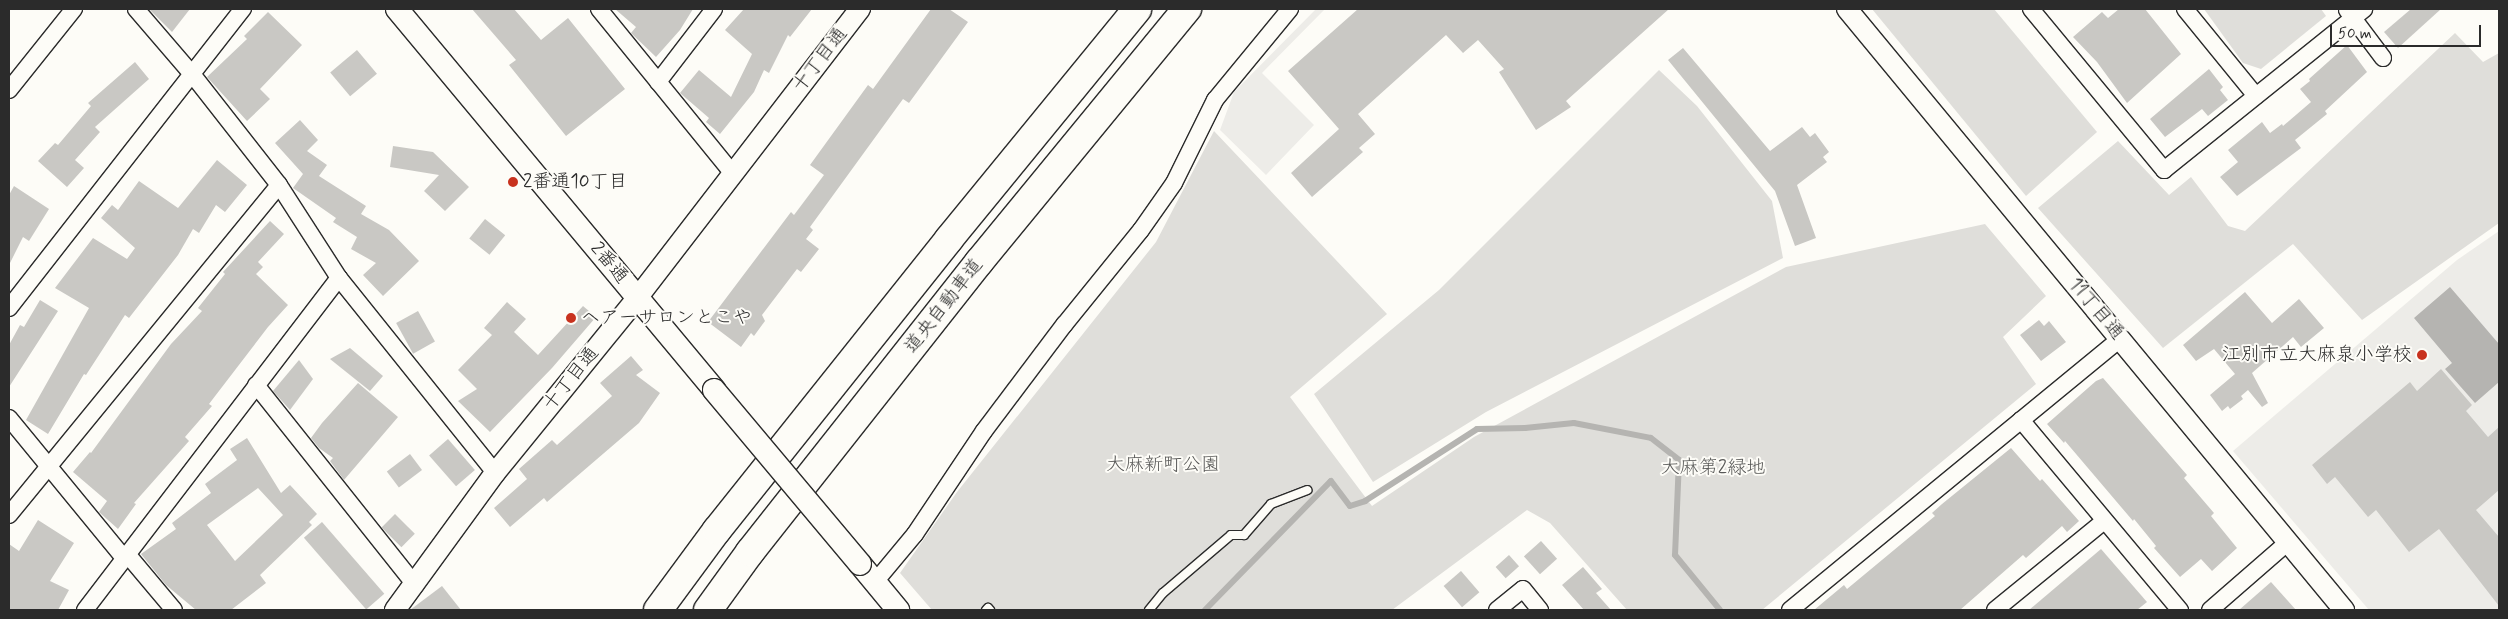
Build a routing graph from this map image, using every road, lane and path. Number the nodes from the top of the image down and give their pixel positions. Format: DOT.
graph roads {
  1 [pos="74,9"];
  2 [pos="136,9"];
  3 [pos="243,9"];
  4 [pos="397,9"];
  5 [pos="598,9"];
  6 [pos="714,9"];
  7 [pos="860,9"];
  8 [pos="1137,9"];
  9 [pos="1187,9"];
  10 [pos="1290,9"];
  11 [pos="1846,9"];
  12 [pos="2031,9"];
  13 [pos="2185,9"];
  14 [pos="2354,12"];
  15 [pos="2383,58"];
  16 [pos="192,74"];
  17 [pos="658,82"];
  18 [pos="9,90"];
  19 [pos="2256,96"];
  20 [pos="733,174"];
  21 [pos="279,185"];
  22 [pos="339,278"];
  23 [pos="638,297"];
  24 [pos="9,308"];
  25 [pos="2120,339"];
  26 [pos="256,385"];
  27 [pos="9,418"];
  28 [pos="2021,420"];
  29 [pos="48,465"];
  30 [pos="495,473"];
  31 [pos="1307,490"];
  32 [pos="9,515"];
  33 [pos="2104,520"];
  34 [pos="2287,543"];
  35 [pos="126,556"];
  36 [pos="876,582"];
  37 [pos="415,585"];
  38 [pos="85,610"];
  39 [pos="174,610"];
  40 [pos="395,610"];
  41 [pos="658,610"];
  42 [pos="708,610"];
  43 [pos="898,610"];
  44 [pos="986,610"];
  45 [pos="990,610"];
  46 [pos="1149,610"];
  47 [pos="1497,610"];
  48 [pos="1540,610"];
  49 [pos="1790,610"];
  50 [pos="1995,610"];
  51 [pos="2180,610"];
  52 [pos="2210,610"];
  53 [pos="2344,610"];
  1 -- 18 [label="street"];
  2 -- 16 [label="street"];
  3 -- 16 [label="street"];
  4 -- 23 [label="main road, 2番通"];
  5 -- 17 [label="street"];
  6 -- 17 [label="street"];
  7 -- 20 [label="street, 十丁目通"];
  8 -- 41 [label="highway, 道央自動車道"];
  9 -- 42 [label="highway, 道央自動車道"];
  10 -- 36 [label="street"];
  11 -- 25 [label="street, 11丁目通"];
  12 -- 19 [label="street"];
  13 -- 19 [label="street"];
  14 -- 15 [label="street"];
  14 -- 19 [label="street"];
  16 -- 21 [label="street"];
  16 -- 24 [label="street"];
  17 -- 20 [label="street"];
  20 -- 23 [label="street, 十丁目通"];
  21 -- 22 [label="street"];
  21 -- 29 [label="street"];
  22 -- 26 [label="street"];
  22 -- 30 [label="street"];
  23 -- 30 [label="street, 十丁目通"];
  23 -- 36 [label="main road, 2番通, bridge"];
  25 -- 28 [label="street"];
  25 -- 34 [label="street, 11丁目通"];
  26 -- 35 [label="street"];
  26 -- 37 [label="street"];
  27 -- 29 [label="street"];
  28 -- 33 [label="street"];
  28 -- 49 [label="street"];
  29 -- 32 [label="street"];
  29 -- 35 [label="street"];
  30 -- 37 [label="street, 十丁目通"];
  31 -- 46 [label="lane"];
  33 -- 50 [label="street"];
  33 -- 51 [label="street"];
  34 -- 52 [label="street"];
  34 -- 53 [label="street, 11丁目通"];
  35 -- 38 [label="street"];
  35 -- 39 [label="street"];
  36 -- 43 [label="main road, 2番通"];
  37 -- 40 [label="street, 十丁目通"];
  44 -- 45 [label="lane"];
  47 -- 48 [label="street"];
}
